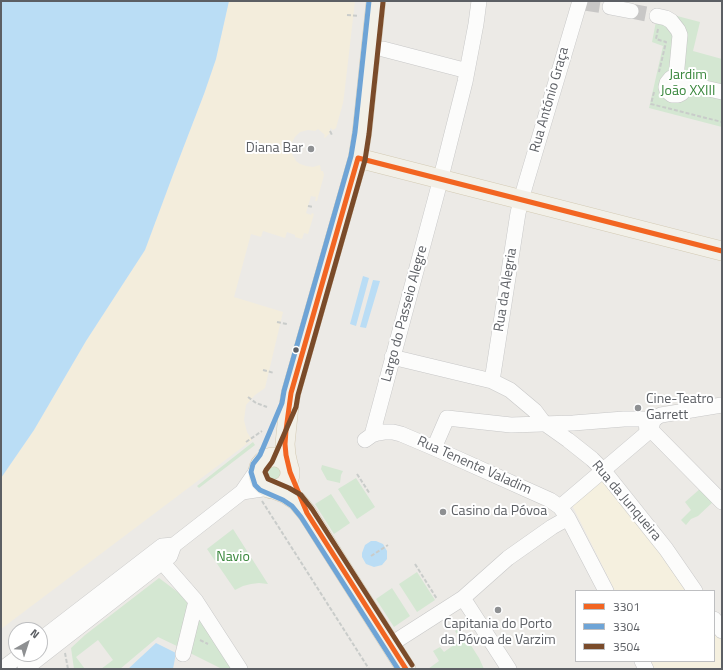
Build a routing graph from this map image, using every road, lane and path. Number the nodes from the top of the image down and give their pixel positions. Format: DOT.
graph roads {
  1 [pos="376,1"];
  2 [pos="479,1"];
  3 [pos="582,2"];
  4 [pos="610,7"];
  5 [pos="631,11"];
  6 [pos="347,15"];
  7 [pos="358,16"];
  8 [pos="657,16"];
  9 [pos="383,49"];
  10 [pos="460,69"];
  11 [pos="722,92"];
  12 [pos="330,132"];
  13 [pos="332,135"];
  14 [pos="358,158"];
  15 [pos="439,186"];
  16 [pos="521,200"];
  17 [pos="308,206"];
  18 [pos="313,208"];
  19 [pos="722,251"];
  20 [pos="277,322"];
  21 [pos="287,324"];
  22 [pos="392,357"];
  23 [pos="263,370"];
  24 [pos="274,373"];
  25 [pos="492,381"];
  26 [pos="248,397"];
  27 [pos="289,405"];
  28 [pos="722,405"];
  29 [pos="267,407"];
  30 [pos="649,420"];
  31 [pos="544,423"];
  32 [pos="262,431"];
  33 [pos="368,438"];
  34 [pos="246,442"];
  35 [pos="434,448"];
  36 [pos="264,461"];
  37 [pos="289,468"];
  38 [pos="603,470"];
  39 [pos="357,474"];
  40 [pos="242,492"];
  41 [pos="268,492"];
  42 [pos="370,494"];
  43 [pos="722,502"];
  44 [pos="564,512"];
  45 [pos="307,513"];
  46 [pos="388,545"];
  47 [pos="179,547"];
  48 [pos="371,556"];
  49 [pos="162,562"];
  50 [pos="415,564"];
  51 [pos="605,590"];
  52 [pos="694,590"];
  53 [pos="463,598"];
  54 [pos="437,599"];
  55 [pos="196,601"];
  56 [pos="715,620"];
  57 [pos="722,631"];
  58 [pos="48,634"];
  59 [pos="399,639"];
  60 [pos="183,654"];
  61 [pos="11,662"];
  62 [pos="2,669"];
  63 [pos="26,669"];
  64 [pos="240,669"];
  65 [pos="369,669"];
  66 [pos="406,669"];
  67 [pos="509,669"];
  1 -- 14 [label="main road"];
  2 -- 15 [label="street, Largo do Passeio Alegre"];
  3 -- 16 [label="street, Rua António Graça"];
  4 -- 5 [label="street"];
  6 -- 7 [label="path"];
  8 -- 11 [label="street"];
  9 -- 10 [label="street"];
  12 -- 13 [label="path"];
  14 -- 15 [label="main road"];
  14 -- 27 [label="main road"];
  15 -- 16 [label="main road"];
  15 -- 22 [label="street, Largo do Passeio Alegre"];
  16 -- 19 [label="main road"];
  16 -- 25 [label="street, Rua da Alegria"];
  17 -- 18 [label="path"];
  20 -- 21 [label="path"];
  22 -- 25 [label="street, Rua da Junqueira"];
  22 -- 33 [label="street, Largo do Passeio Alegre"];
  23 -- 24 [label="path"];
  25 -- 31 [label="street, Rua da Junqueira"];
  26 -- 29 [label="path"];
  27 -- 36 [label="main road"];
  27 -- 37 [label="main road"];
  28 -- 30 [label="street"];
  30 -- 31 [label="street"];
  30 -- 38 [label="street"];
  30 -- 43 [label="street"];
  31 -- 35 [label="street"];
  31 -- 38 [label="street, Rua da Junqueira"];
  32 -- 34 [label="path"];
  33 -- 35 [label="street, Rua Tenente Valadim"];
  35 -- 44 [label="street, Rua Tenente Valadim"];
  36 -- 37 [label="main road"];
  36 -- 40 [label="street"];
  36 -- 41 [label="main road"];
  37 -- 41 [label="main road"];
  37 -- 45 [label="main road"];
  38 -- 44 [label="street"];
  38 -- 52 [label="street, Rua da Junqueira"];
  39 -- 42 [label="path"];
  40 -- 41 [label="street"];
  40 -- 47 [label="street"];
  41 -- 45 [label="main road"];
  41 -- 65 [label="path"];
  44 -- 51 [label="street"];
  44 -- 53 [label="street"];
  45 -- 66 [label="main road"];
  46 -- 48 [label="path"];
  47 -- 49 [label="street"];
  47 -- 58 [label="street"];
  49 -- 55 [label="street"];
  49 -- 63 [label="street"];
  50 -- 54 [label="path"];
  53 -- 59 [label="street"];
  53 -- 67 [label="street"];
  55 -- 60 [label="street"];
  55 -- 64 [label="street"];
  56 -- 57 [label="street"];
  61 -- 62 [label="street"];
}
